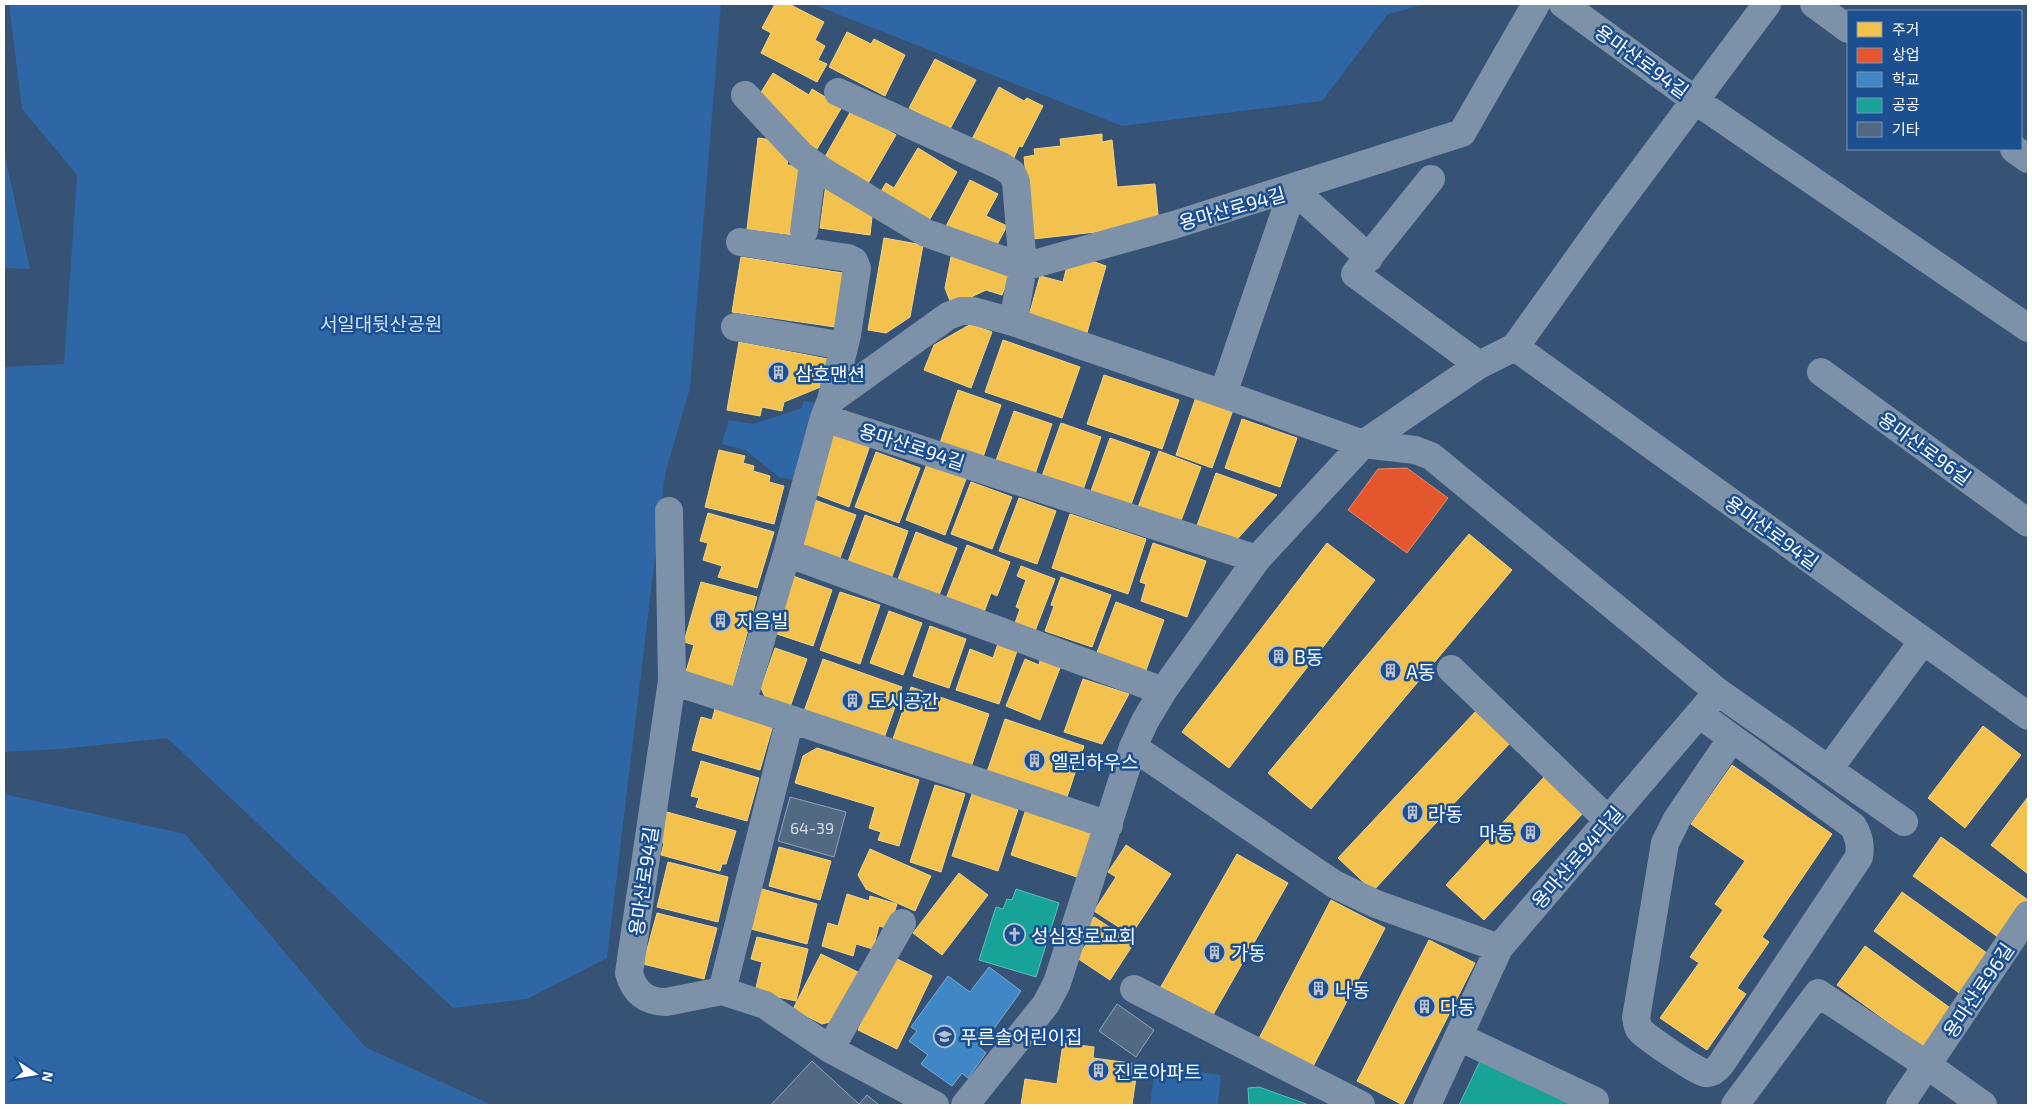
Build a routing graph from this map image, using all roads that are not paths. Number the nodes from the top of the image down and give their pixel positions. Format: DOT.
graph roads {
  1 [pos="1536,4"];
  2 [pos="1563,4"];
  3 [pos="1767,4"];
  4 [pos="1814,4"];
  5 [pos="1847,28"];
  6 [pos="838,92"];
  7 [pos="746,95"];
  8 [pos="1696,100"];
  9 [pos="2015,150"];
  10 [pos="2028,159"];
  11 [pos="813,164"];
  12 [pos="1431,179"];
  13 [pos="1293,188"];
  14 [pos="804,231"];
  15 [pos="740,242"];
  16 [pos="1369,258"];
  17 [pos="1023,267"];
  18 [pos="1013,322"];
  19 [pos="736,327"];
  20 [pos="2028,328"];
  21 [pos="844,346"];
  22 [pos="1515,347"];
  23 [pos="1479,364"];
  24 [pos="1821,372"];
  25 [pos="1223,394"];
  26 [pos="828,409"];
  27 [pos="1364,444"];
  28 [pos="669,511"];
  29 [pos="2028,523"];
  30 [pos="787,553"];
  31 [pos="1257,559"];
  32 [pos="1923,640"];
  33 [pos="1451,669"];
  34 [pos="672,681"];
  35 [pos="1163,691"];
  36 [pos="1718,692"];
  37 [pos="742,703"];
  38 [pos="1699,714"];
  39 [pos="2028,716"];
  40 [pos="790,719"];
  41 [pos="1732,738"];
  42 [pos="1133,747"];
  43 [pos="1829,769"];
  44 [pos="1608,820"];
  45 [pos="1904,822"];
  46 [pos="1109,825"];
  47 [pos="2028,915"];
  48 [pos="902,922"];
  49 [pos="1499,948"];
  50 [pos="1134,989"];
  51 [pos="722,991"];
  52 [pos="1459,1037"];
  53 [pos="830,1049"];
  54 [pos="1927,1065"];
  55 [pos="1594,1103"];
  56 [pos="935,1105"];
  57 [pos="965,1105"];
  58 [pos="1360,1105"];
  59 [pos="1427,1105"];
  60 [pos="1735,1105"];
  61 [pos="1900,1105"];
  62 [pos="1983,1105"];
  1 -- 13 [label="street"];
  2 -- 8 [label="street, 용마산로94길"];
  3 -- 8 [label="street, 용마산로94길"];
  4 -- 5 [label="street"];
  6 -- 17 [label="street"];
  7 -- 11 [label="street"];
  8 -- 20 [label="street, 용마산로94길"];
  8 -- 22 [label="street, 용마산로94길"];
  9 -- 10 [label="street"];
  11 -- 14 [label="street"];
  11 -- 17 [label="street"];
  12 -- 16 [label="street"];
  13 -- 16 [label="street"];
  13 -- 17 [label="street, 용마산로94길"];
  13 -- 25 [label="street, 용마산로94길"];
  15 -- 21 [label="street"];
  16 -- 23 [label="street"];
  17 -- 18 [label="street"];
  18 -- 25 [label="street"];
  18 -- 26 [label="street"];
  19 -- 21 [label="street"];
  21 -- 26 [label="street"];
  22 -- 23 [label="street, 용마산로94길"];
  22 -- 32 [label="street, 용마산로94길"];
  23 -- 27 [label="street, 용마산로94길"];
  24 -- 29 [label="street, 용마산로96길"];
  25 -- 27 [label="street"];
  26 -- 30 [label="street"];
  26 -- 31 [label="street, 용마산로94길"];
  27 -- 31 [label="street, 용마산로94길"];
  27 -- 36 [label="street"];
  28 -- 34 [label="street, 용마산로94길"];
  30 -- 35 [label="street"];
  30 -- 37 [label="street"];
  31 -- 35 [label="street, 용마산로94길"];
  32 -- 39 [label="street, 용마산로94길"];
  32 -- 43 [label="street"];
  33 -- 44 [label="street"];
  34 -- 37 [label="street"];
  34 -- 51 [label="street, 용마산로94길"];
  35 -- 42 [label="street, 용마산로94길"];
  36 -- 38 [label="street, 용마산로94다길"];
  36 -- 43 [label="street"];
  37 -- 40 [label="street"];
  38 -- 41 [label="street"];
  38 -- 44 [label="street, 용마산로94다길"];
  40 -- 46 [label="street"];
  40 -- 51 [label="street"];
  41 -- 41 [label="street"];
  42 -- 46 [label="street, 용마산로94길"];
  42 -- 49 [label="street"];
  43 -- 45 [label="street"];
  44 -- 49 [label="street, 용마산로94다길"];
  46 -- 57 [label="street, 용마산로94길"];
  47 -- 54 [label="street, 용마산로96길"];
  48 -- 53 [label="street"];
  49 -- 52 [label="street, 용마산로94다길"];
  50 -- 58 [label="street"];
  51 -- 53 [label="street"];
  52 -- 55 [label="street"];
  52 -- 59 [label="street, 용마산로94다길"];
  53 -- 56 [label="street"];
  54 -- 60 [label="street"];
  54 -- 61 [label="street, 용마산로96길"];
  54 -- 62 [label="street"];
}
